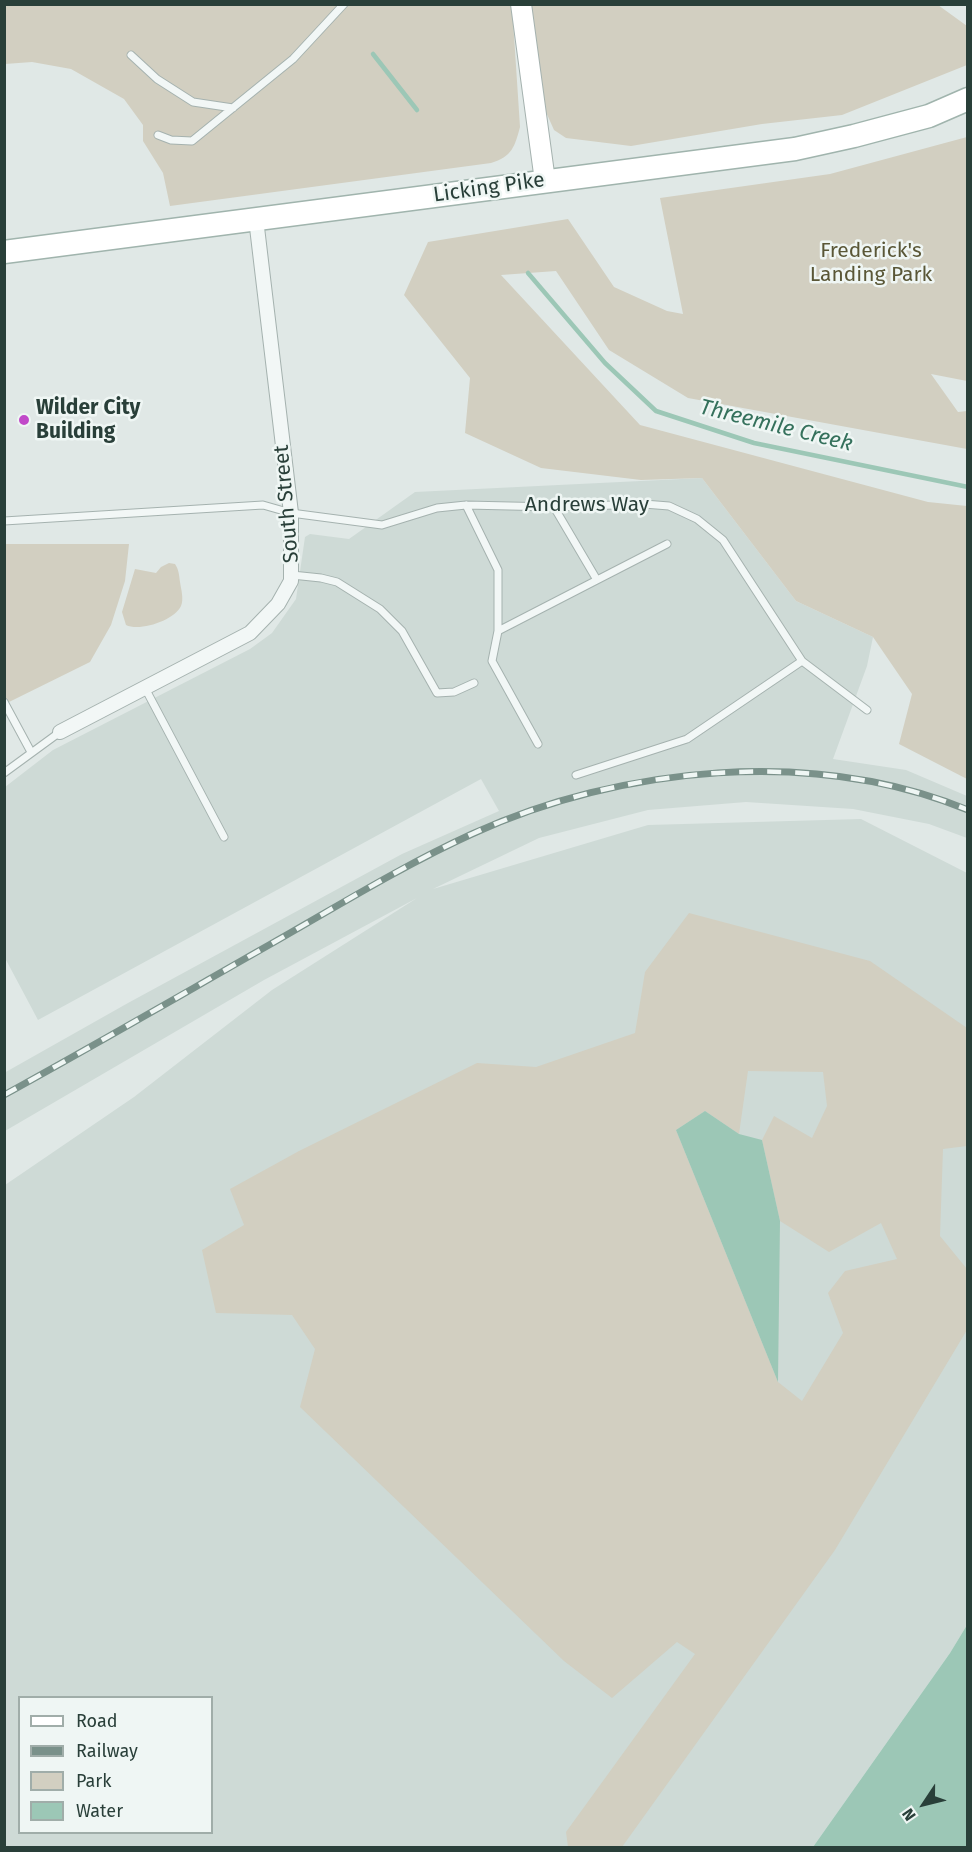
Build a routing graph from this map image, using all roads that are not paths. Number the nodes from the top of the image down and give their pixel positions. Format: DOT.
graph roads {
  1 [pos="344,4"];
  2 [pos="521,4"];
  3 [pos="131,55"];
  4 [pos="968,99"];
  5 [pos="232,108"];
  6 [pos="158,135"];
  7 [pos="545,181"];
  8 [pos="256,219"];
  9 [pos="4,252"];
  10 [pos="466,505"];
  11 [pos="554,507"];
  12 [pos="291,513"];
  13 [pos="4,521"];
  14 [pos="667,544"];
  15 [pos="292,575"];
  16 [pos="597,580"];
  17 [pos="498,631"];
  18 [pos="802,661"];
  19 [pos="474,683"];
  20 [pos="145,688"];
  21 [pos="4,702"];
  22 [pos="867,710"];
  23 [pos="60,732"];
  24 [pos="538,744"];
  25 [pos="31,752"];
  26 [pos="4,773"];
  27 [pos="576,775"];
  28 [pos="224,837"];
  1 -- 5 [label="lane"];
  2 -- 7 [label="main road"];
  3 -- 5 [label="lane"];
  4 -- 7 [label="main road, Licking Pike"];
  5 -- 6 [label="lane"];
  7 -- 8 [label="main road, Licking Pike"];
  8 -- 9 [label="main road, Licking Pike"];
  8 -- 12 [label="street, South Street"];
  10 -- 11 [label="lane, Andrews Way"];
  10 -- 12 [label="lane, Andrews Way"];
  10 -- 17 [label="lane"];
  11 -- 16 [label="lane"];
  11 -- 18 [label="lane, Andrews Way"];
  12 -- 13 [label="lane, Andrews Way"];
  12 -- 15 [label="street, South Street"];
  14 -- 16 [label="lane"];
  15 -- 19 [label="lane"];
  15 -- 20 [label="street, South Street"];
  16 -- 17 [label="lane"];
  17 -- 24 [label="lane"];
  18 -- 22 [label="lane, Andrews Way"];
  18 -- 27 [label="lane"];
  20 -- 23 [label="street, South Street"];
  20 -- 28 [label="lane"];
  21 -- 25 [label="lane"];
  23 -- 25 [label="lane"];
  25 -- 26 [label="lane"];
}
